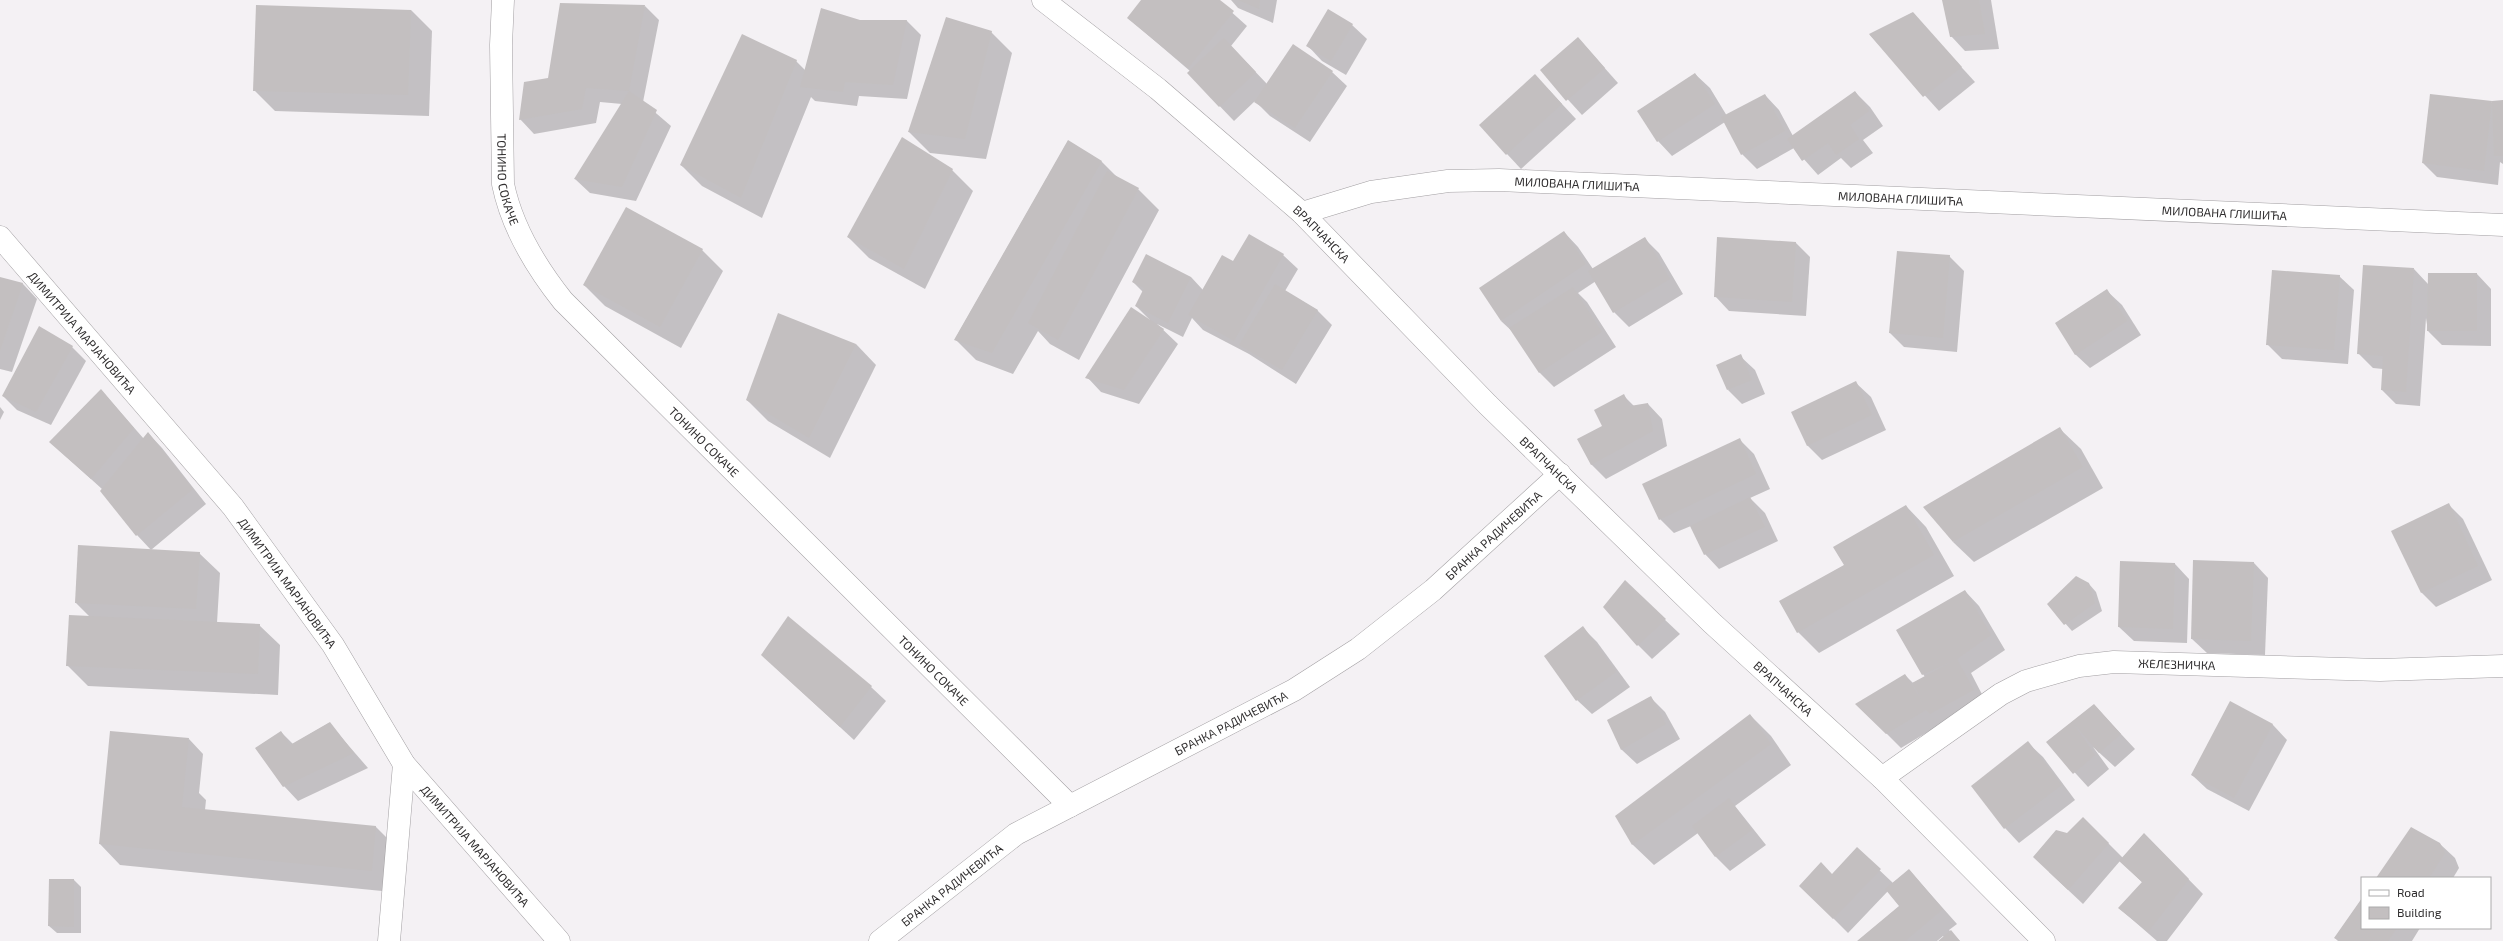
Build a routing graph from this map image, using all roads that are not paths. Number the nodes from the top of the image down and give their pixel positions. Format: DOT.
graph roads {
  1 [pos="503,0"];
  2 [pos="1043,0"];
  3 [pos="1302,213"];
  4 [pos="2503,224"];
  5 [pos="0,237"];
  6 [pos="1560,474"];
  7 [pos="2503,666"];
  8 [pos="404,764"];
  9 [pos="1882,778"];
  10 [pos="1070,806"];
  11 [pos="389,941"];
  12 [pos="559,941"];
  13 [pos="880,941"];
  14 [pos="2044,941"];
  1 -- 10 [label="street, ТОНИНО СОКАЧЕ"];
  2 -- 3 [label="street, ВРАПЧАНСКА"];
  3 -- 4 [label="street, МИЛОВАНА ГЛИШИЋА"];
  3 -- 6 [label="street, ВРАПЧАНСКА"];
  5 -- 8 [label="street, ДИМИТРИЈА МАРЈАНОВИЋА"];
  6 -- 9 [label="street, ВРАПЧАНСКА"];
  6 -- 10 [label="street, БРАНКА РАДИЧЕВИЋА"];
  7 -- 9 [label="street, ЖЕЛЕЗНИЧКА"];
  8 -- 11 [label="street"];
  8 -- 12 [label="street, ДИМИТРИЈА МАРЈАНОВИЋА"];
  9 -- 14 [label="street, ВРАПЧАНСКА"];
  10 -- 13 [label="street, БРАНКА РАДИЧЕВИЋА"];
}
